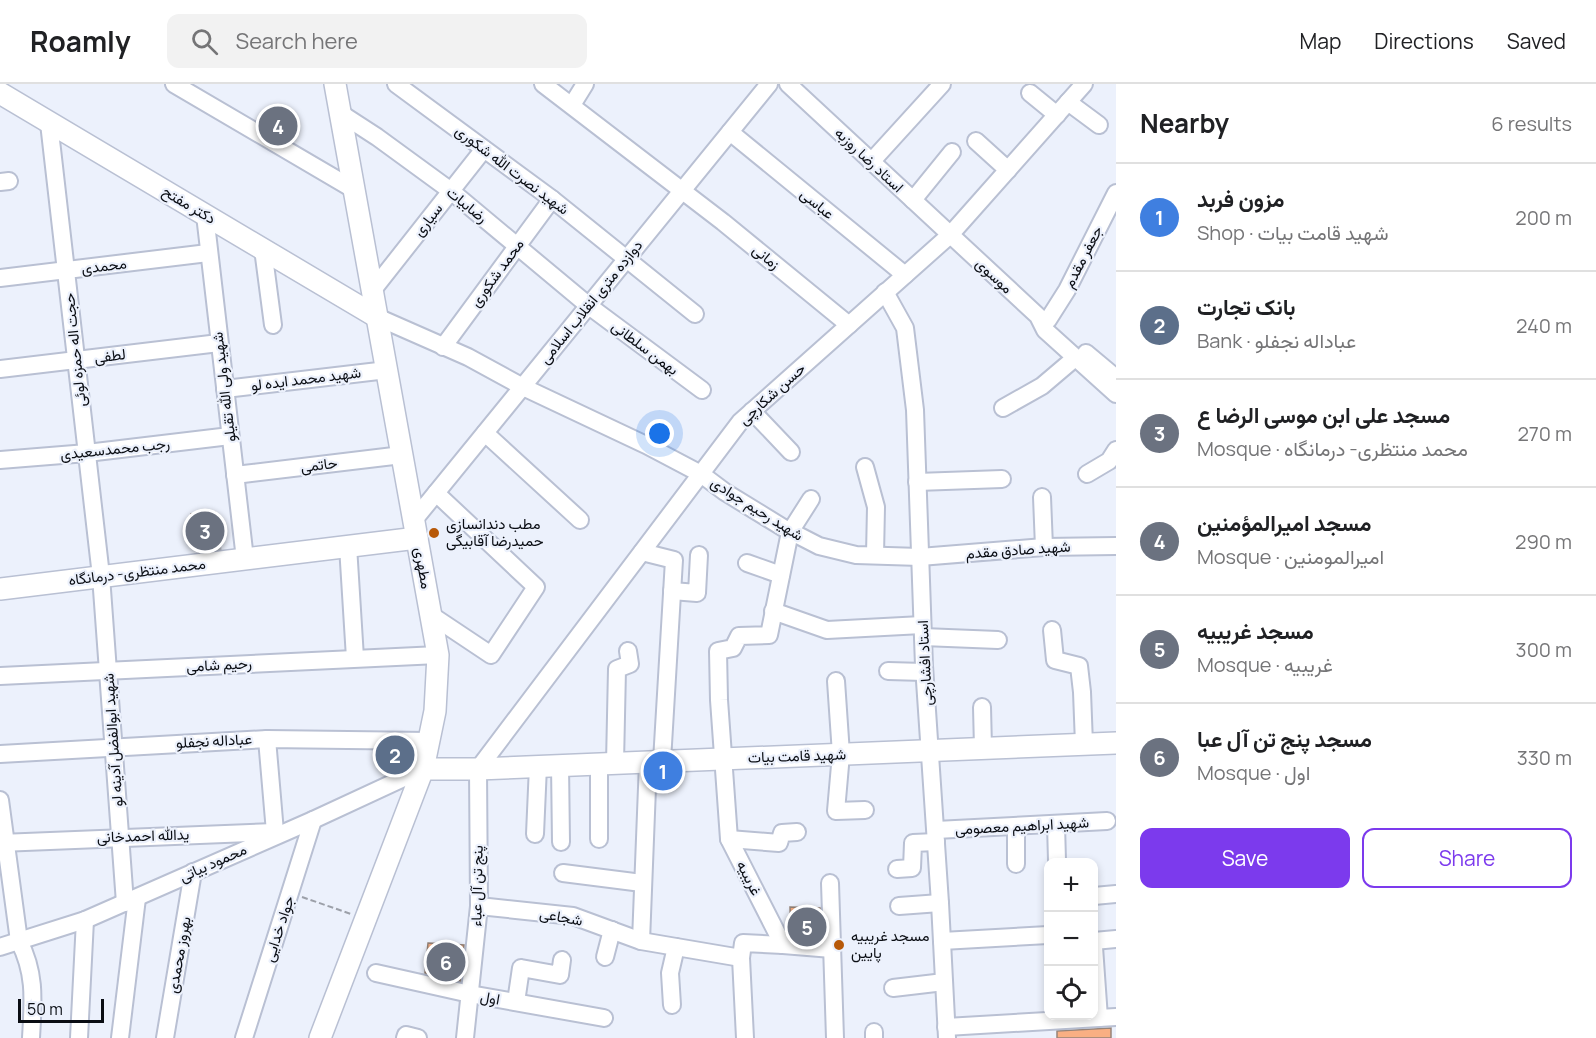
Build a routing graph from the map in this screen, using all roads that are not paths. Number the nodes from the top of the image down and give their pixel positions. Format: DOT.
graph roads {
  1 [pos="174,84"];
  2 [pos="334,84"];
  3 [pos="396,84"];
  4 [pos="543,84"];
  5 [pos="585,84"];
  6 [pos="769,84"];
  7 [pos="788,84"];
  8 [pos="942,84"];
  9 [pos="1084,84"];
  10 [pos="3,91"];
  11 [pos="1030,93"];
  12 [pos="572,105"];
  13 [pos="1063,108"];
  14 [pos="340,113"];
  15 [pos="49,123"];
  16 [pos="1099,125"];
  17 [pos="730,132"];
  18 [pos="976,141"];
  19 [pos="484,149"];
  20 [pos="952,152"];
  21 [pos="871,162"];
  22 [pos="1008,170"];
  23 [pos="353,189"];
  24 [pos="682,190"];
  25 [pos="451,191"];
  26 [pos="552,199"];
  27 [pos="913,200"];
  28 [pos="1113,203"];
  29 [pos="205,215"];
  30 [pos="950,235"];
  31 [pos="517,246"];
  32 [pos="263,249"];
  33 [pos="208,253"];
  34 [pos="627,259"];
  35 [pos="66,270"];
  36 [pos="905,275"];
  37 [pos="0,278"];
  38 [pos="372,291"];
  39 [pos="885,292"];
  40 [pos="589,306"];
  41 [pos="695,314"];
  42 [pos="377,317"];
  43 [pos="1043,318"];
  44 [pos="273,324"];
  45 [pos="849,325"];
  46 [pos="219,343"];
  47 [pos="443,347"];
  48 [pos="1074,358"];
  49 [pos="76,360"];
  50 [pos="0,369"];
  51 [pos="387,370"];
  52 [pos="1116,378"];
  53 [pos="523,387"];
  54 [pos="225,389"];
  55 [pos="702,390"];
  56 [pos="1116,394"];
  57 [pos="1003,408"];
  58 [pos="752,411"];
  59 [pos="485,433"];
  60 [pos="230,436"];
  61 [pos="1116,450"];
  62 [pos="791,452"];
  63 [pos="87,453"];
  64 [pos="402,455"];
  65 [pos="0,460"];
  66 [pos="865,467"];
  67 [pos="701,474"];
  68 [pos="1087,474"];
  69 [pos="235,475"];
  70 [pos="1002,479"];
  71 [pos="917,482"];
  72 [pos="436,493"];
  73 [pos="1042,497"];
  74 [pos="811,499"];
  75 [pos="580,520"];
  76 [pos="416,529"];
  77 [pos="790,532"];
  78 [pos="348,546"];
  79 [pos="1116,546"];
  80 [pos="1044,547"];
  81 [pos="642,552"];
  82 [pos="699,555"];
  83 [pos="875,555"];
  84 [pos="920,557"];
  85 [pos="245,559"];
  86 [pos="747,563"];
  87 [pos="781,575"];
  88 [pos="101,576"];
  89 [pos="0,589"];
  90 [pos="672,591"];
  91 [pos="773,611"];
  92 [pos="431,615"];
  93 [pos="1052,630"];
  94 [pos="923,631"];
  95 [pos="998,640"];
  96 [pos="628,651"];
  97 [pos="438,655"];
  98 [pos="355,658"];
  99 [pos="108,670"];
  100 [pos="888,671"];
  101 [pos="924,672"];
  102 [pos="0,676"];
  103 [pos="836,681"];
  104 [pos="982,707"];
  105 [pos="267,739"];
  106 [pos="429,741"];
  107 [pos="1116,743"];
  108 [pos="1084,744"];
  109 [pos="114,746"];
  110 [pos="983,748"];
  111 [pos="930,750"];
  112 [pos="0,754"];
  113 [pos="841,754"];
  114 [pos="722,759"];
  115 [pos="655,761"];
  116 [pos="607,763"];
  117 [pos="560,765"];
  118 [pos="538,766"];
  119 [pos="423,769"];
  120 [pos="478,769"];
  121 [pos="0,800"];
  122 [pos="865,810"];
  123 [pos="313,820"];
  124 [pos="1107,821"];
  125 [pos="1056,824"];
  126 [pos="1016,826"];
  127 [pos="281,832"];
  128 [pos="797,832"];
  129 [pos="535,834"];
  130 [pos="936,836"];
  131 [pos="120,837"];
  132 [pos="598,839"];
  133 [pos="729,839"];
  134 [pos="561,842"];
  135 [pos="3,843"];
  136 [pos="1057,858"];
  137 [pos="1016,864"];
  138 [pos="897,869"];
  139 [pos="193,872"];
  140 [pos="563,873"];
  141 [pos="5,879"];
  142 [pos="642,883"];
  143 [pos="830,884"];
  144 [pos="1116,894"];
  145 [pos="1098,896"];
  146 [pos="131,900"];
  147 [pos="940,903"];
  148 [pos="478,906"];
  149 [pos="899,906"];
  150 [pos="85,920"];
  151 [pos="612,930"];
  152 [pos="1044,935"];
  153 [pos="1116,939"];
  154 [pos="942,940"];
  155 [pos="19,941"];
  156 [pos="640,941"];
  157 [pos="1098,941"];
  158 [pos="783,945"];
  159 [pos="0,947"];
  160 [pos="676,947"];
  161 [pos="832,949"];
  162 [pos="605,957"];
  163 [pos="741,958"];
  164 [pos="562,960"];
  165 [pos="1098,966"];
  166 [pos="376,973"];
  167 [pos="944,982"];
  168 [pos="893,988"];
  169 [pos="471,994"];
  170 [pos="516,1002"];
  171 [pos="672,1005"];
  172 [pos="604,1018"];
  173 [pos="1108,1018"];
  174 [pos="946,1032"];
  175 [pos="31,1038"];
  176 [pos="79,1038"];
  177 [pos="120,1038"];
  178 [pos="165,1038"];
  179 [pos="244,1038"];
  180 [pos="320,1038"];
  181 [pos="405,1038"];
  182 [pos="418,1038"];
  183 [pos="465,1038"];
  184 [pos="745,1038"];
  185 [pos="835,1038"];
  1 -- 23 [label="street"];
  2 -- 14 [label="main road, مطهری"];
  3 -- 19 [label="street, شهید نصرت الله شکوری"];
  4 -- 12 [label="street, زمانی"];
  5 -- 12 [label="street"];
  6 -- 17 [label="street, دوازده متری انقلاب اسلامی"];
  7 -- 21 [label="street, استاد رضا روزبه"];
  8 -- 21 [label="street"];
  9 -- 13 [label="street, حسن شکارچی"];
  10 -- 15 [label="main road, دکتر مفتح"];
  11 -- 13 [label="street"];
  12 -- 24 [label="street, زمانی"];
  13 -- 16 [label="street"];
  13 -- 22 [label="street, حسن شکارچی"];
  14 -- 23 [label="main road, مطهری"];
  14 -- 25 [label="street, رضابیات"];
  15 -- 29 [label="main road, دکتر مفتح"];
  15 -- 35 [label="street, حجت اله حمزه لوئی"];
  17 -- 24 [label="street, دوازده متری انقلاب اسلامی"];
  17 -- 36 [label="street, عباسی"];
  18 -- 22 [label="street"];
  19 -- 25 [label="street, سیاری"];
  19 -- 26 [label="street, شهید نصرت الله شکوری"];
  20 -- 27 [label="street"];
  21 -- 27 [label="street, استاد رضا روزبه"];
  22 -- 30 [label="street, حسن شکارچی"];
  23 -- 38 [label="main road, مطهری"];
  24 -- 34 [label="street, دوازده متری انقلاب اسلامی"];
  24 -- 45 [label="street, زمانی"];
  25 -- 31 [label="street, رضابیات"];
  25 -- 38 [label="street, سیاری"];
  26 -- 31 [label="street, محمد شکوری"];
  26 -- 34 [label="street, شهید نصرت الله شکوری"];
  27 -- 30 [label="street, استاد رضا روزبه"];
  28 -- 43 [label="street, جعفر مقدم"];
  29 -- 32 [label="main road, دکتر مفتح"];
  29 -- 33 [label="street, شهید ولی الله تقیلو"];
  30 -- 36 [label="street, حسن شکارچی"];
  30 -- 43 [label="street, موسوی"];
  31 -- 40 [label="street, رضابیات"];
  31 -- 47 [label="street, محمد شکوری"];
  32 -- 42 [label="main road, دکتر مفتح"];
  32 -- 44 [label="street"];
  33 -- 35 [label="street, محمدی"];
  33 -- 46 [label="street, شهید ولی الله تقیلو"];
  34 -- 40 [label="street, دوازده متری انقلاب اسلامی"];
  34 -- 41 [label="street, شهید نصرت الله شکوری"];
  35 -- 37 [label="street, محمدی"];
  35 -- 49 [label="street, حجت اله حمزه لوئی"];
  36 -- 39 [label="street, حسن شکارچی"];
  38 -- 42 [label="main road, مطهری"];
  39 -- 45 [label="street, حسن شکارچی"];
  39 -- 71 [label="street, استاد افشارچی"];
  40 -- 53 [label="street, دوازده متری انقلاب اسلامی"];
  40 -- 55 [label="street, بهمن سلطانی"];
  42 -- 47 [label="street, شهید رحیم جوادی"];
  42 -- 51 [label="main road, مطهری"];
  43 -- 48 [label="street, موسوی"];
  43 -- 52 [label="street, موسوی"];
  45 -- 58 [label="street, حسن شکارچی"];
  46 -- 49 [label="street, لطفی"];
  46 -- 54 [label="street, شهید ولی الله تقیلو"];
  47 -- 53 [label="street, شهید رحیم جوادی"];
  48 -- 56 [label="street, موسوی"];
  48 -- 57 [label="street"];
  49 -- 50 [label="street, لطفی"];
  49 -- 63 [label="street, حجت اله حمزه لوئی"];
  51 -- 54 [label="street, شهید محمد ایده لو"];
  51 -- 64 [label="main road, مطهری"];
  53 -- 59 [label="street, دوازده متری انقلاب اسلامی"];
  53 -- 67 [label="street, شهید رحیم جوادی"];
  54 -- 60 [label="street, شهید ولی الله تقیلو"];
  58 -- 62 [label="street"];
  58 -- 67 [label="street, حسن شکارچی"];
  59 -- 72 [label="street, دوازده متری انقلاب اسلامی"];
  59 -- 75 [label="street"];
  60 -- 63 [label="street, رجب محمدسعیدی"];
  60 -- 69 [label="street, شهید ولی الله تقیلو"];
  61 -- 68 [label="street"];
  63 -- 65 [label="street, رجب محمدسعیدی"];
  63 -- 88 [label="street, حجت اله حمزه لوئی"];
  64 -- 69 [label="street, حاتمی"];
  64 -- 76 [label="main road, مطهری"];
  66 -- 83 [label="street"];
  67 -- 77 [label="street, شهید رحیم جوادی"];
  67 -- 81 [label="street, حسن شکارچی"];
  69 -- 85 [label="street, شهید ولی الله تقیلو"];
  70 -- 71 [label="street"];
  71 -- 84 [label="street, استاد افشارچی"];
  72 -- 76 [label="street, دوازده متری انقلاب اسلامی"];
  72 -- 92 [label="street"];
  73 -- 80 [label="street"];
  74 -- 77 [label="street"];
  76 -- 78 [label="main road, محمد منتظری- درمانگاه"];
  76 -- 92 [label="main road, مطهری"];
  77 -- 83 [label="street, شهید رحیم جوادی"];
  77 -- 87 [label="street"];
  78 -- 85 [label="main road, محمد منتظری- درمانگاه"];
  78 -- 98 [label="street"];
  79 -- 80 [label="street, شهید صادق مقدم"];
  80 -- 84 [label="street, شهید صادق مقدم"];
  81 -- 90 [label="street"];
  81 -- 120 [label="street, حسن شکارچی"];
  82 -- 90 [label="street"];
  83 -- 84 [label="street, شهید رحیم جوادی"];
  84 -- 94 [label="street, استاد افشارچی"];
  85 -- 88 [label="main road, محمد منتظری- درمانگاه"];
  86 -- 87 [label="street"];
  87 -- 91 [label="street"];
  88 -- 89 [label="main road, محمد منتظری- درمانگاه"];
  88 -- 99 [label="street, شهید ابوالفضل آدینه لو"];
  90 -- 115 [label="street"];
  91 -- 94 [label="street"];
  91 -- 114 [label="street, غریبیه"];
  92 -- 97 [label="main road, مطهری"];
  93 -- 108 [label="street"];
  94 -- 95 [label="street"];
  94 -- 101 [label="street, استاد افشارچی"];
  96 -- 116 [label="street"];
  97 -- 98 [label="street, رحیم شامی"];
  97 -- 106 [label="main road, مطهری"];
  98 -- 99 [label="street, رحیم شامی"];
  99 -- 102 [label="street, رحیم شامی"];
  99 -- 109 [label="street, شهید ابوالفضل آدینه لو"];
  100 -- 101 [label="street"];
  101 -- 111 [label="street, استاد افشارچی"];
  103 -- 113 [label="street"];
  104 -- 110 [label="street"];
  105 -- 106 [label="street, عباداله نجفلو"];
  105 -- 109 [label="street, عباداله نجفلو"];
  105 -- 127 [label="street"];
  106 -- 119 [label="main road, مطهری"];
  107 -- 108 [label="main road, شهید قامت بیات"];
  108 -- 110 [label="main road, شهید قامت بیات"];
  109 -- 112 [label="street, عباداله نجفلو"];
  109 -- 131 [label="street, شهید ابوالفضل آدینه لو"];
  110 -- 111 [label="main road, شهید قامت بیات"];
  111 -- 113 [label="main road, شهید قامت بیات"];
  111 -- 130 [label="street, استاد افشارچی"];
  113 -- 114 [label="main road, شهید قامت بیات"];
  113 -- 122 [label="street"];
  114 -- 115 [label="main road, شهید قامت بیات"];
  114 -- 133 [label="street, غریبیه"];
  115 -- 116 [label="main road, شهید قامت بیات"];
  115 -- 142 [label="street"];
  116 -- 117 [label="main road, شهید قامت بیات"];
  116 -- 132 [label="street"];
  117 -- 118 [label="main road, شهید قامت بیات"];
  117 -- 134 [label="street"];
  118 -- 120 [label="main road, شهید قامت بیات"];
  118 -- 129 [label="street"];
  119 -- 120 [label="main road, شهید قامت بیات"];
  119 -- 123 [label="street, محمود بیاتی"];
  119 -- 180 [label="main road, مطهری"];
  120 -- 148 [label="street, پنج تن آل عباء"];
  121 -- 135 [label="street"];
  123 -- 127 [label="street, محمود بیاتی"];
  123 -- 179 [label="street, جواد خدایی"];
  124 -- 125 [label="street, شهید ابراهیم معصومی"];
  125 -- 126 [label="street, شهید ابراهیم معصومی"];
  125 -- 136 [label="street"];
  126 -- 130 [label="street, شهید ابراهیم معصومی"];
  126 -- 137 [label="street"];
  127 -- 131 [label="street, یدالله احمدخانی"];
  127 -- 139 [label="street, محمود بیاتی"];
  128 -- 133 [label="street"];
  130 -- 138 [label="street, شهید ابراهیم معصومی"];
  130 -- 147 [label="street, استاد افشارچی"];
  131 -- 135 [label="street, یدالله احمدخانی"];
  131 -- 146 [label="street, شهید ابوالفضل آدینه لو"];
  133 -- 158 [label="street, غریبیه"];
  135 -- 141 [label="street"];
  139 -- 146 [label="street, محمود بیاتی"];
  139 -- 178 [label="street, بهروز محمدی"];
  140 -- 142 [label="street"];
  141 -- 155 [label="street"];
  142 -- 156 [label="street"];
  143 -- 161 [label="street"];
  144 -- 145 [label="street"];
  146 -- 150 [label="street, محمود بیاتی"];
  146 -- 177 [label="street, شهید ابوالفضل آدینه لو"];
  147 -- 149 [label="street"];
  147 -- 154 [label="street, استاد افشارچی"];
  148 -- 151 [label="street, شجاعی"];
  148 -- 169 [label="street, پنج تن آل عباء"];
  150 -- 155 [label="street, محمود بیاتی"];
  150 -- 176 [label="street"];
  151 -- 156 [label="street, شجاعی"];
  151 -- 162 [label="street"];
  152 -- 154 [label="street"];
  153 -- 157 [label="street"];
  154 -- 167 [label="street, استاد افشارچی"];
  155 -- 159 [label="street, محمود بیاتی"];
  155 -- 175 [label="street"];
  156 -- 160 [label="street, شجاعی"];
  158 -- 161 [label="street"];
  158 -- 163 [label="street"];
  160 -- 163 [label="street, شجاعی"];
  160 -- 171 [label="street"];
  161 -- 185 [label="street"];
  163 -- 184 [label="street"];
  164 -- 170 [label="street"];
  165 -- 173 [label="street"];
  166 -- 169 [label="street, اول"];
  167 -- 168 [label="street"];
  167 -- 174 [label="street, استاد افشارچی"];
  169 -- 170 [label="street, اول"];
  169 -- 183 [label="street, پنج تن آل عباء"];
  170 -- 172 [label="street, اول"];
  173 -- 174 [label="street"];
  181 -- 182 [label="street"];
}
